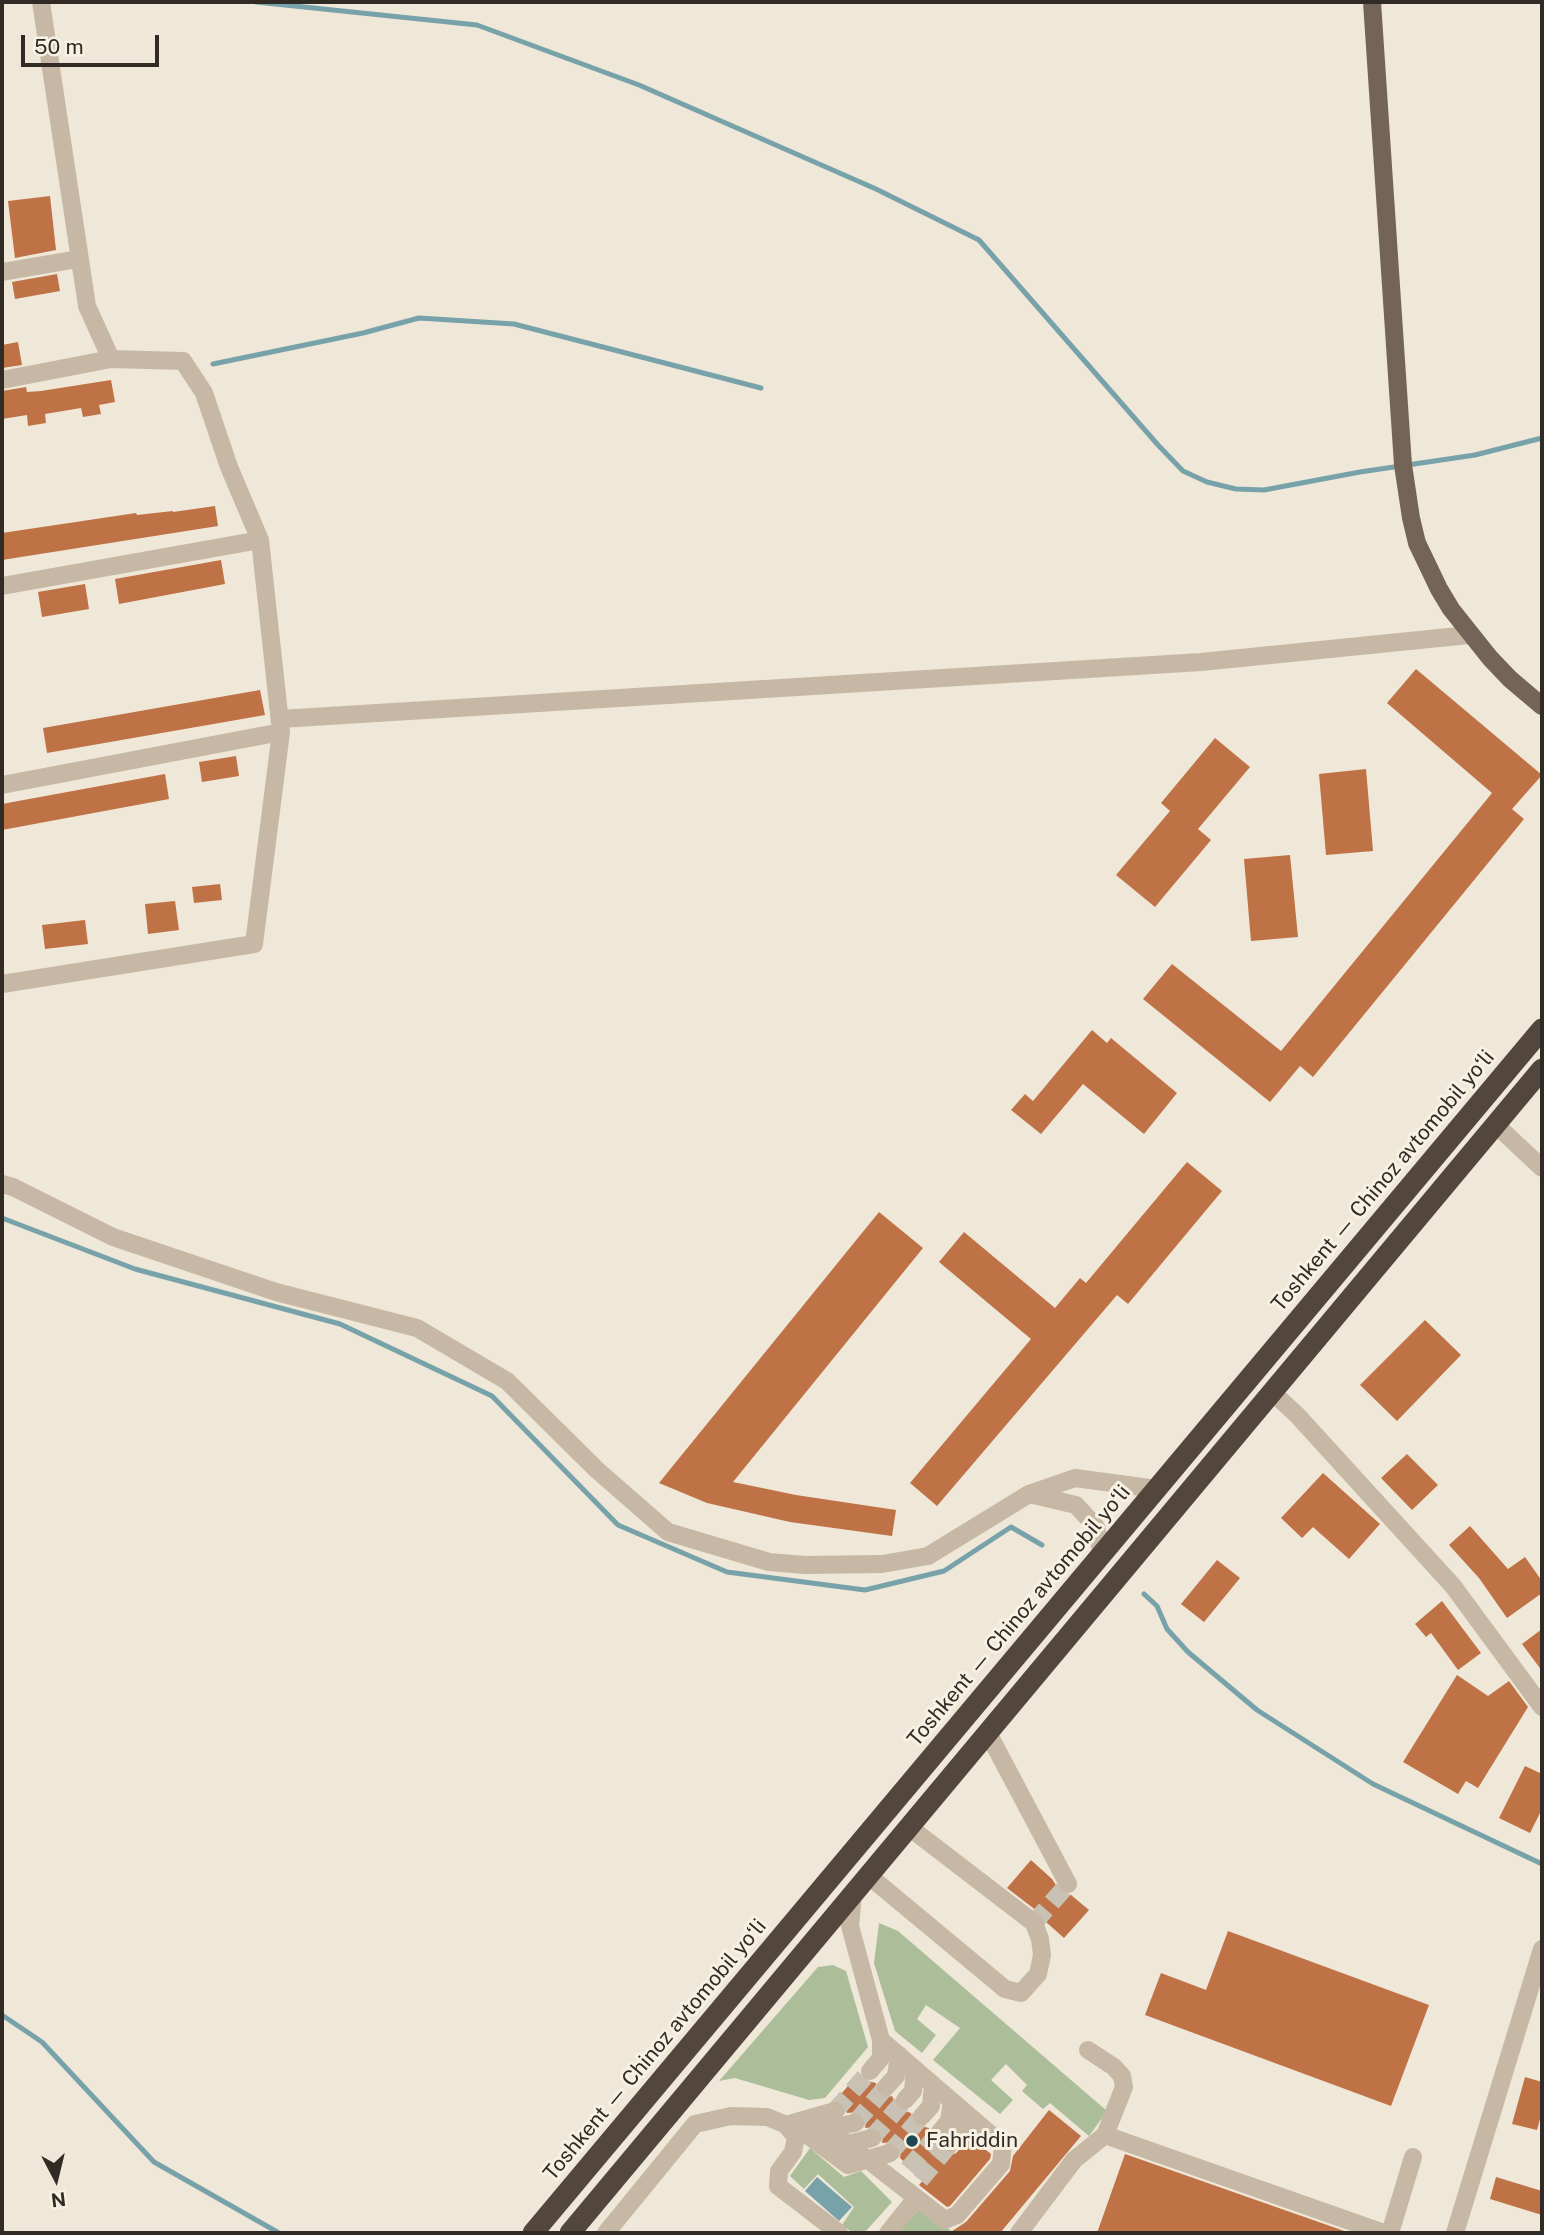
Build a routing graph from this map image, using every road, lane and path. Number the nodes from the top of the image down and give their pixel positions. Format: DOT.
graph roads {
  1 [pos="41,2"];
  2 [pos="1372,2"];
  3 [pos="78,259"];
  4 [pos="2,272"];
  5 [pos="111,359"];
  6 [pos="2,380"];
  7 [pos="260,540"];
  8 [pos="2,586"];
  9 [pos="1469,635"];
  10 [pos="1542,706"];
  11 [pos="281,725"];
  12 [pos="2,785"];
  13 [pos="2,984"];
  14 [pos="1542,1029"];
  15 [pos="1542,1069"];
  16 [pos="1496,1125"];
  17 [pos="1438,1154"];
  18 [pos="1542,1168"];
  19 [pos="1452,1177"];
  20 [pos="2,1184"];
  21 [pos="1272,1392"];
  22 [pos="1157,1489"];
  23 [pos="1028,1494"];
  24 [pos="1102,1555"];
  25 [pos="1542,1707"];
  26 [pos="988,1733"];
  27 [pos="909,1827"];
  28 [pos="869,1876"];
  29 [pos="1068,1884"];
  30 [pos="853,1894"];
  31 [pos="1542,1948"];
  32 [pos="881,2040"];
  33 [pos="1088,2050"];
  34 [pos="899,2055"];
  35 [pos="915,2069"];
  36 [pos="870,2071"];
  37 [pos="933,2085"];
  38 [pos="886,2087"];
  39 [pos="905,2100"];
  40 [pos="952,2101"];
  41 [pos="835,2111"];
  42 [pos="967,2114"];
  43 [pos="922,2116"];
  44 [pos="855,2123"];
  45 [pos="808,2126"];
  46 [pos="1105,2135"];
  47 [pos="872,2138"];
  48 [pos="848,2144"];
  49 [pos="826,2149"];
  50 [pos="890,2153"];
  51 [pos="1413,2157"];
  52 [pos="869,2160"];
  53 [pos="916,2198"];
  54 [pos="533,2233"];
  55 [pos="570,2233"];
  56 [pos="606,2233"];
  57 [pos="839,2233"];
  58 [pos="888,2233"];
  59 [pos="1020,2233"];
  60 [pos="1386,2233"];
  61 [pos="1455,2233"];
  1 -- 3 [label="street"];
  2 -- 9 [label="main road"];
  3 -- 4 [label="street"];
  3 -- 5 [label="street"];
  5 -- 6 [label="street"];
  5 -- 7 [label="street"];
  7 -- 8 [label="street"];
  7 -- 11 [label="street"];
  9 -- 10 [label="main road"];
  9 -- 11 [label="street"];
  11 -- 12 [label="street"];
  11 -- 13 [label="street"];
  14 -- 17 [label="highway, Toshkent — Chinoz avtomobil yoʻli"];
  15 -- 16 [label="highway"];
  16 -- 18 [label="street"];
  16 -- 19 [label="highway"];
  17 -- 19 [label="highway"];
  17 -- 22 [label="highway, Toshkent — Chinoz avtomobil yoʻli"];
  19 -- 21 [label="highway"];
  20 -- 23 [label="street"];
  21 -- 25 [label="street"];
  21 -- 26 [label="highway"];
  22 -- 23 [label="street"];
  22 -- 24 [label="highway, Toshkent — Chinoz avtomobil yoʻli"];
  23 -- 24 [label="street"];
  24 -- 54 [label="highway, Toshkent — Chinoz avtomobil yoʻli"];
  26 -- 27 [label="highway"];
  26 -- 29 [label="street"];
  27 -- 28 [label="highway"];
  27 -- 28 [label="street"];
  28 -- 30 [label="highway"];
  30 -- 32 [label="street"];
  30 -- 55 [label="highway"];
  31 -- 61 [label="street"];
  32 -- 34 [label="street"];
  32 -- 36 [label="street"];
  33 -- 46 [label="street"];
  34 -- 35 [label="street"];
  34 -- 38 [label="street"];
  35 -- 37 [label="street"];
  35 -- 39 [label="street"];
  37 -- 40 [label="street"];
  37 -- 43 [label="street"];
  40 -- 42 [label="street"];
  40 -- 42 [label="street"];
  41 -- 45 [label="street"];
  42 -- 53 [label="street"];
  44 -- 45 [label="street"];
  45 -- 48 [label="street"];
  45 -- 49 [label="street"];
  45 -- 56 [label="street"];
  45 -- 57 [label="street"];
  46 -- 59 [label="street"];
  46 -- 60 [label="street"];
  47 -- 48 [label="street"];
  48 -- 49 [label="street"];
  48 -- 52 [label="street"];
  49 -- 52 [label="street"];
  50 -- 52 [label="street"];
  51 -- 60 [label="street"];
  52 -- 53 [label="street"];
  53 -- 58 [label="street"];
}
